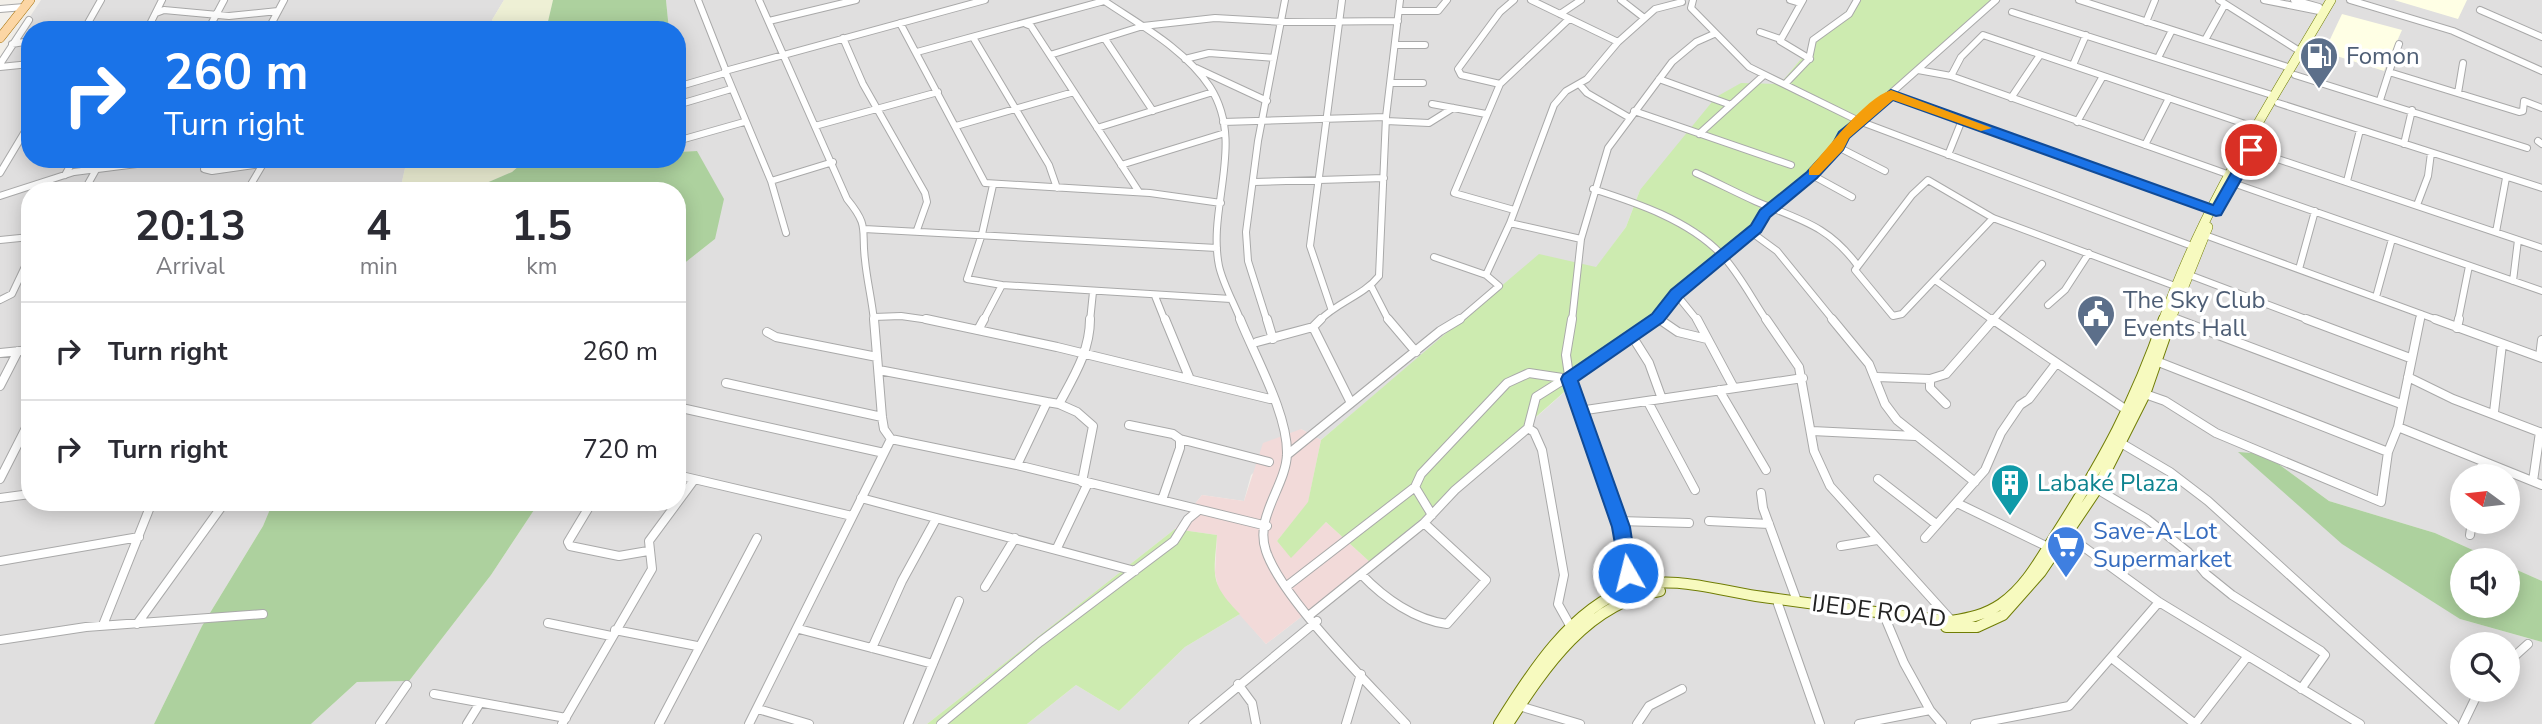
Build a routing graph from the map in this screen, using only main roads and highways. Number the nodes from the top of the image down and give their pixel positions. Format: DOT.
graph roads {
  1 [pos="2338,0"];
  2 [pos="27,4"];
  3 [pos="2327,7"];
  4 [pos="0,38"];
  5 [pos="2293,72"];
  6 [pos="2277,100"];
  7 [pos="2231,179"];
  8 [pos="2213,210"];
  9 [pos="1499,724"];
  10 [pos="1508,724"];
  1 -- 5 [label="main road, IJEDE ROAD"];
  2 -- 4 [label="main road"];
  3 -- 5 [label="main road, IJEDE ROAD"];
  5 -- 6 [label="main road, IJEDE ROAD"];
  6 -- 7 [label="main road, IJEDE ROAD"];
  6 -- 7 [label="main road, IJEDE ROAD"];
  7 -- 8 [label="main road, IJEDE ROAD"];
  8 -- 9 [label="main road, IJEDE ROAD"];
  8 -- 10 [label="main road, IJEDE ROAD"];
}
